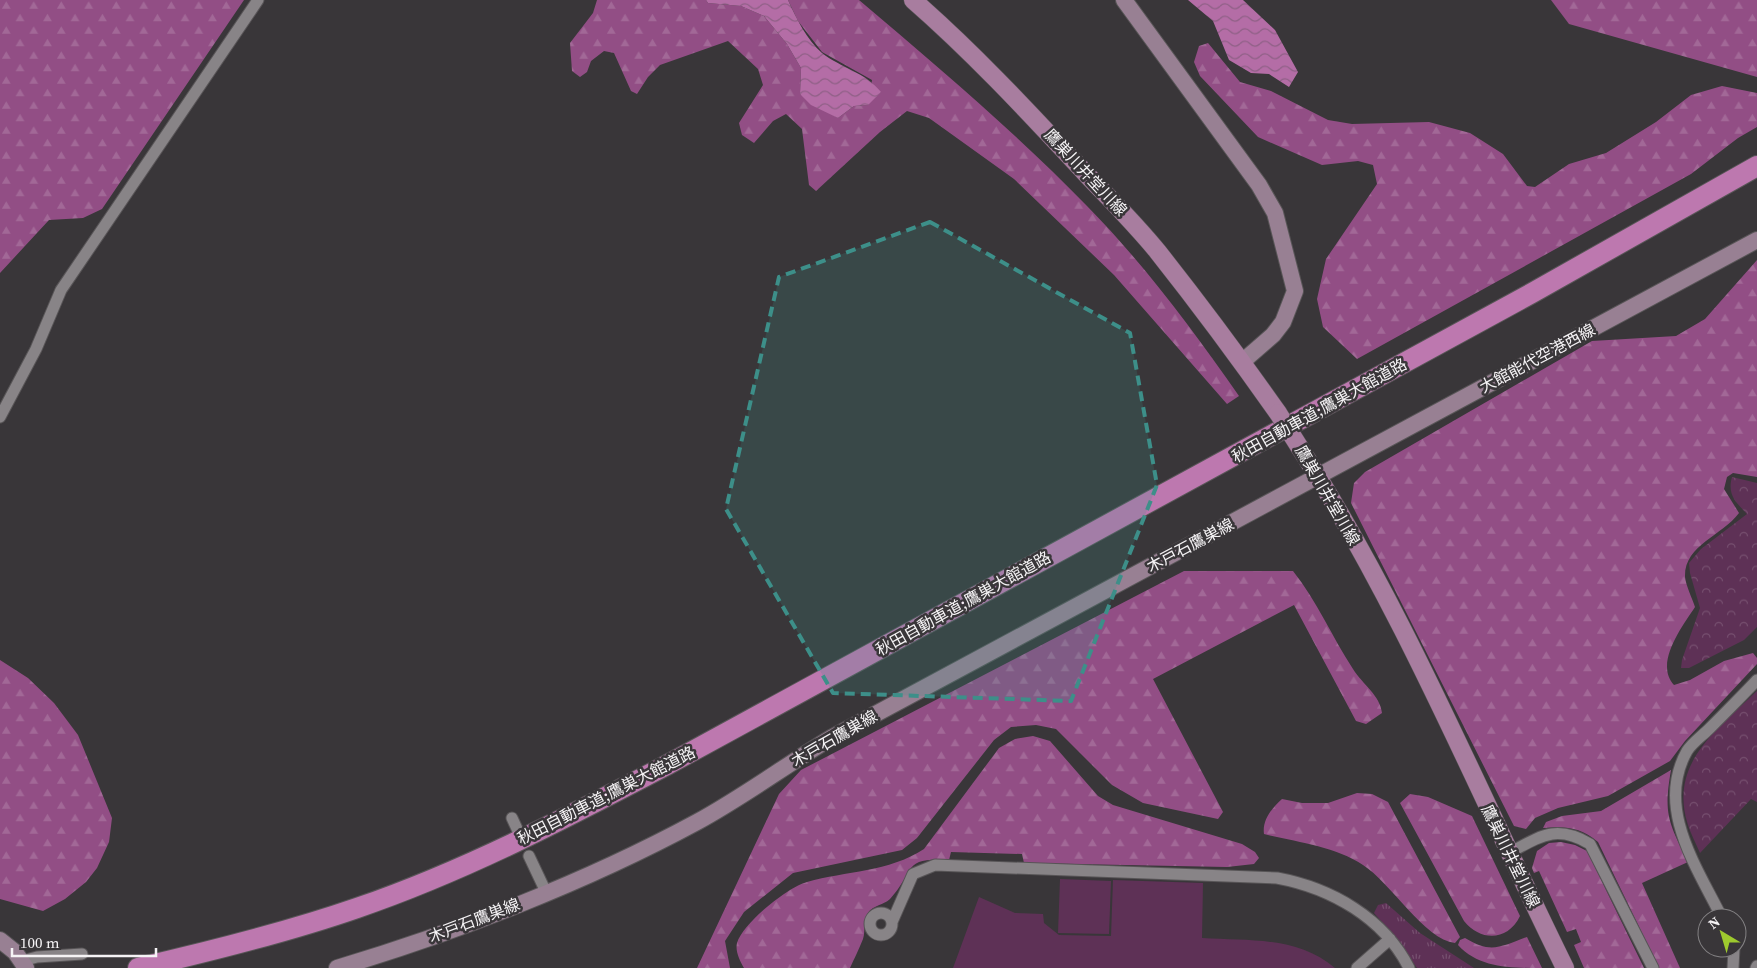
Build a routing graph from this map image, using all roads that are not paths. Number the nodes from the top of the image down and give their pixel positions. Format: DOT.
graph roads {
  1 [pos="258,0"];
  2 [pos="913,0"];
  3 [pos="1124,0"];
  4 [pos="1757,166"];
  5 [pos="1757,178"];
  6 [pos="1757,240"];
  7 [pos="1242,362"];
  8 [pos="0,417"];
  9 [pos="1318,476"];
  10 [pos="1757,680"];
  11 [pos="512,818"];
  12 [pos="518,831"];
  13 [pos="1509,853"];
  14 [pos="529,856"];
  15 [pos="546,892"];
  16 [pos="1717,908"];
  17 [pos="892,922"];
  18 [pos="1390,939"];
  19 [pos="0,940"];
  20 [pos="82,954"];
  21 [pos="24,965"];
  22 [pos="138,968"];
  23 [pos="186,968"];
  24 [pos="337,968"];
  25 [pos="1357,968"];
  26 [pos="1409,968"];
  27 [pos="1565,968"];
  28 [pos="1653,968"];
  1 -- 8 [label="street"];
  2 -- 7 [label="main road, 鷹巣川井堂川線"];
  3 -- 7 [label="main road"];
  4 -- 22 [label="highway, 秋田自動車道;鷹巣大館道路"];
  5 -- 23 [label="highway, 秋田自動車道;鷹巣大館道路"];
  6 -- 9 [label="main road, 大館能代空港西線"];
  7 -- 9 [label="main road, 鷹巣川井堂川線, bridge"];
  9 -- 13 [label="main road, 鷹巣川井堂川線"];
  9 -- 15 [label="main road, 木戸石鷹巣線"];
  10 -- 16 [label="street"];
  11 -- 12 [label="street"];
  13 -- 27 [label="main road, 鷹巣川井堂川線"];
  13 -- 28 [label="street"];
  14 -- 15 [label="street"];
  15 -- 24 [label="main road, 木戸石鷹巣線"];
  17 -- 18 [label="street"];
  18 -- 25 [label="street"];
  18 -- 26 [label="street"];
  19 -- 21 [label="main road"];
  20 -- 21 [label="street"];
}
